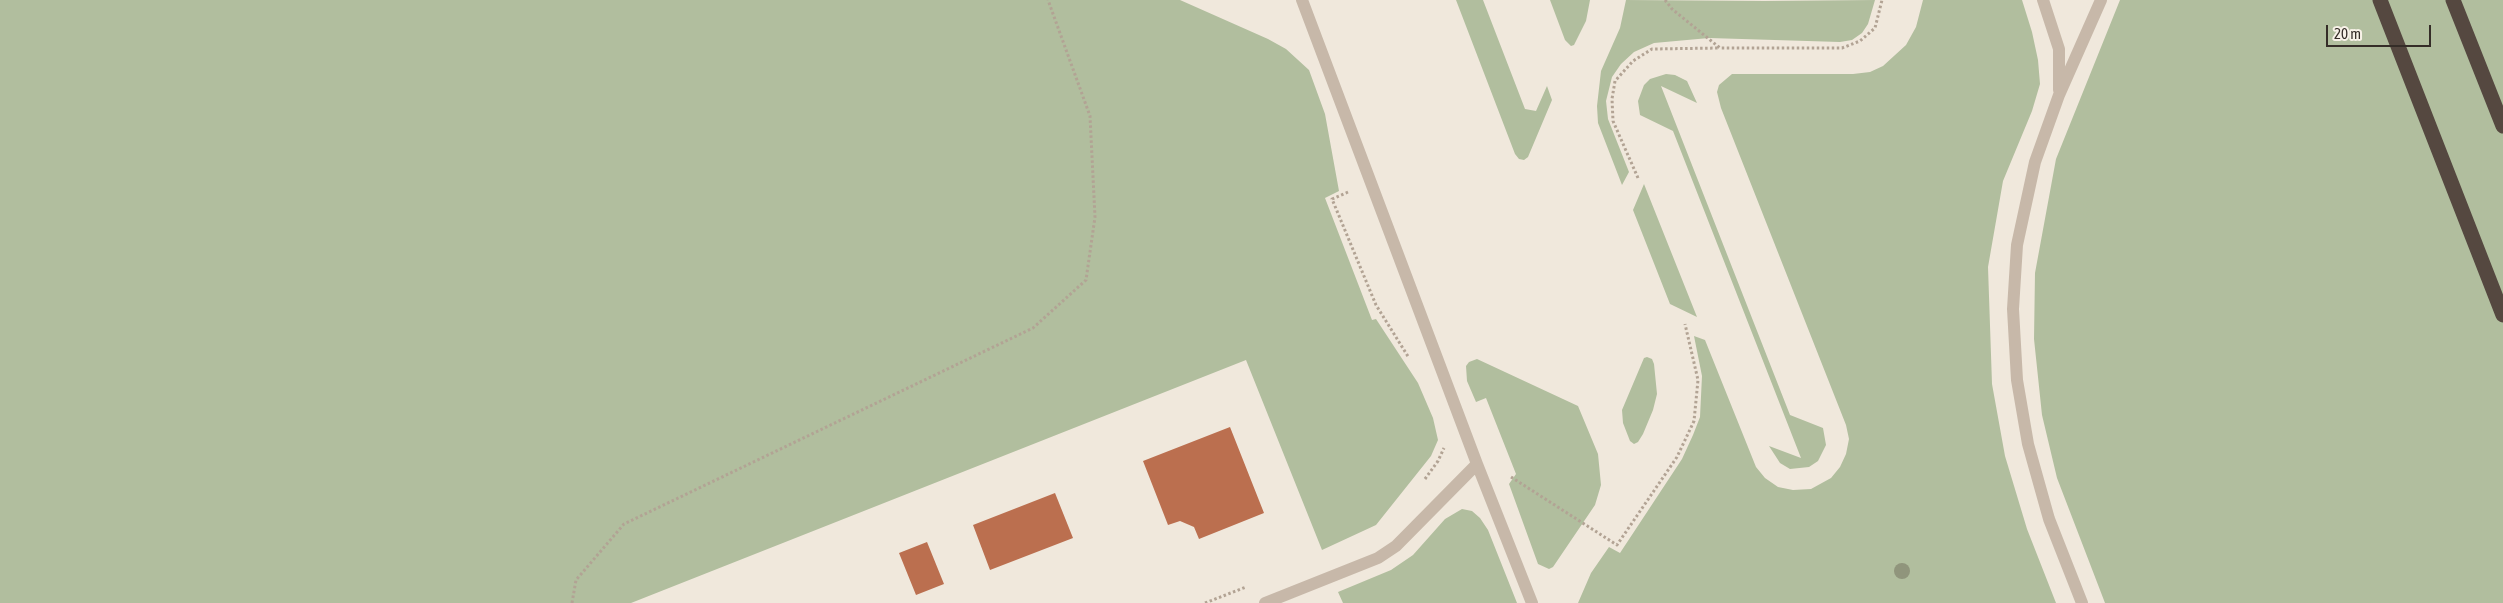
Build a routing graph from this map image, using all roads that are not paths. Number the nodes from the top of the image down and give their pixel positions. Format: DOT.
graph roads {
  1 [pos="1302,0"];
  2 [pos="2043,0"];
  3 [pos="2101,0"];
  4 [pos="2380,0"];
  5 [pos="2453,0"];
  6 [pos="2059,95"];
  7 [pos="2503,126"];
  8 [pos="2503,315"];
  9 [pos="1477,464"];
  10 [pos="1265,603"];
  11 [pos="1532,603"];
  12 [pos="2082,603"];
  1 -- 9 [label="lane"];
  2 -- 6 [label="lane"];
  3 -- 6 [label="lane"];
  4 -- 8 [label="highway"];
  5 -- 7 [label="highway"];
  6 -- 12 [label="lane"];
  9 -- 10 [label="lane"];
  9 -- 11 [label="lane"];
}
